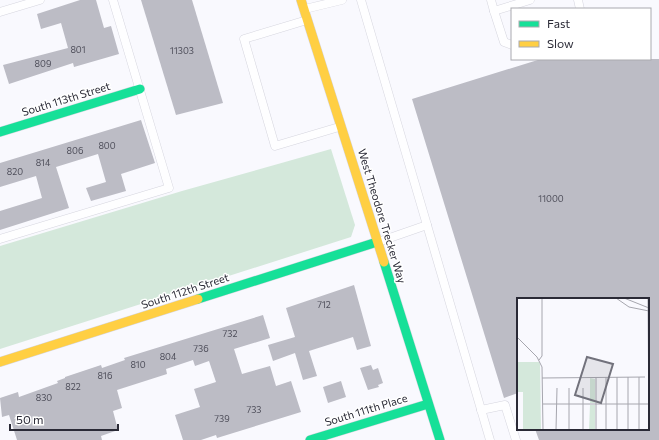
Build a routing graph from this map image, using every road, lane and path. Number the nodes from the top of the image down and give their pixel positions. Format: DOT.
graph roads {
  1 [pos="40,0"];
  2 [pos="112,0"];
  3 [pos="301,0"];
  4 [pos="342,0"];
  5 [pos="361,0"];
  6 [pos="491,0"];
  7 [pos="530,0"];
  8 [pos="304,9"];
  9 [pos="494,11"];
  10 [pos="0,12"];
  11 [pos="307,20"];
  12 [pos="511,45"];
  13 [pos="140,89"];
  14 [pos="341,126"];
  15 [pos="0,132"];
  16 [pos="427,225"];
  17 [pos="0,239"];
  18 [pos="377,242"];
  19 [pos="0,362"];
  20 [pos="428,404"];
  21 [pos="481,410"];
  22 [pos="310,440"];
  23 [pos="440,440"];
  24 [pos="490,440"];
  25 [pos="516,440"];
  1 -- 10 [label="lane"];
  2 -- 13 [label="lane"];
  3 -- 8 [label="street, West Theodore Trecker Way"];
  4 -- 8 [label="lane"];
  5 -- 16 [label="lane"];
  6 -- 9 [label="lane"];
  7 -- 9 [label="lane"];
  8 -- 11 [label="street, West Theodore Trecker Way"];
  9 -- 12 [label="lane"];
  11 -- 14 [label="street, West Theodore Trecker Way"];
  11 -- 14 [label="lane"];
  13 -- 15 [label="street, South 113th Street"];
  13 -- 17 [label="lane"];
  14 -- 18 [label="street, West Theodore Trecker Way"];
  16 -- 18 [label="lane"];
  16 -- 21 [label="lane"];
  18 -- 19 [label="street, South 112th Street"];
  18 -- 20 [label="street, West Theodore Trecker Way"];
  20 -- 22 [label="street, South 111th Place"];
  20 -- 23 [label="street, West Theodore Trecker Way"];
  21 -- 24 [label="lane"];
  21 -- 25 [label="lane"];
}
